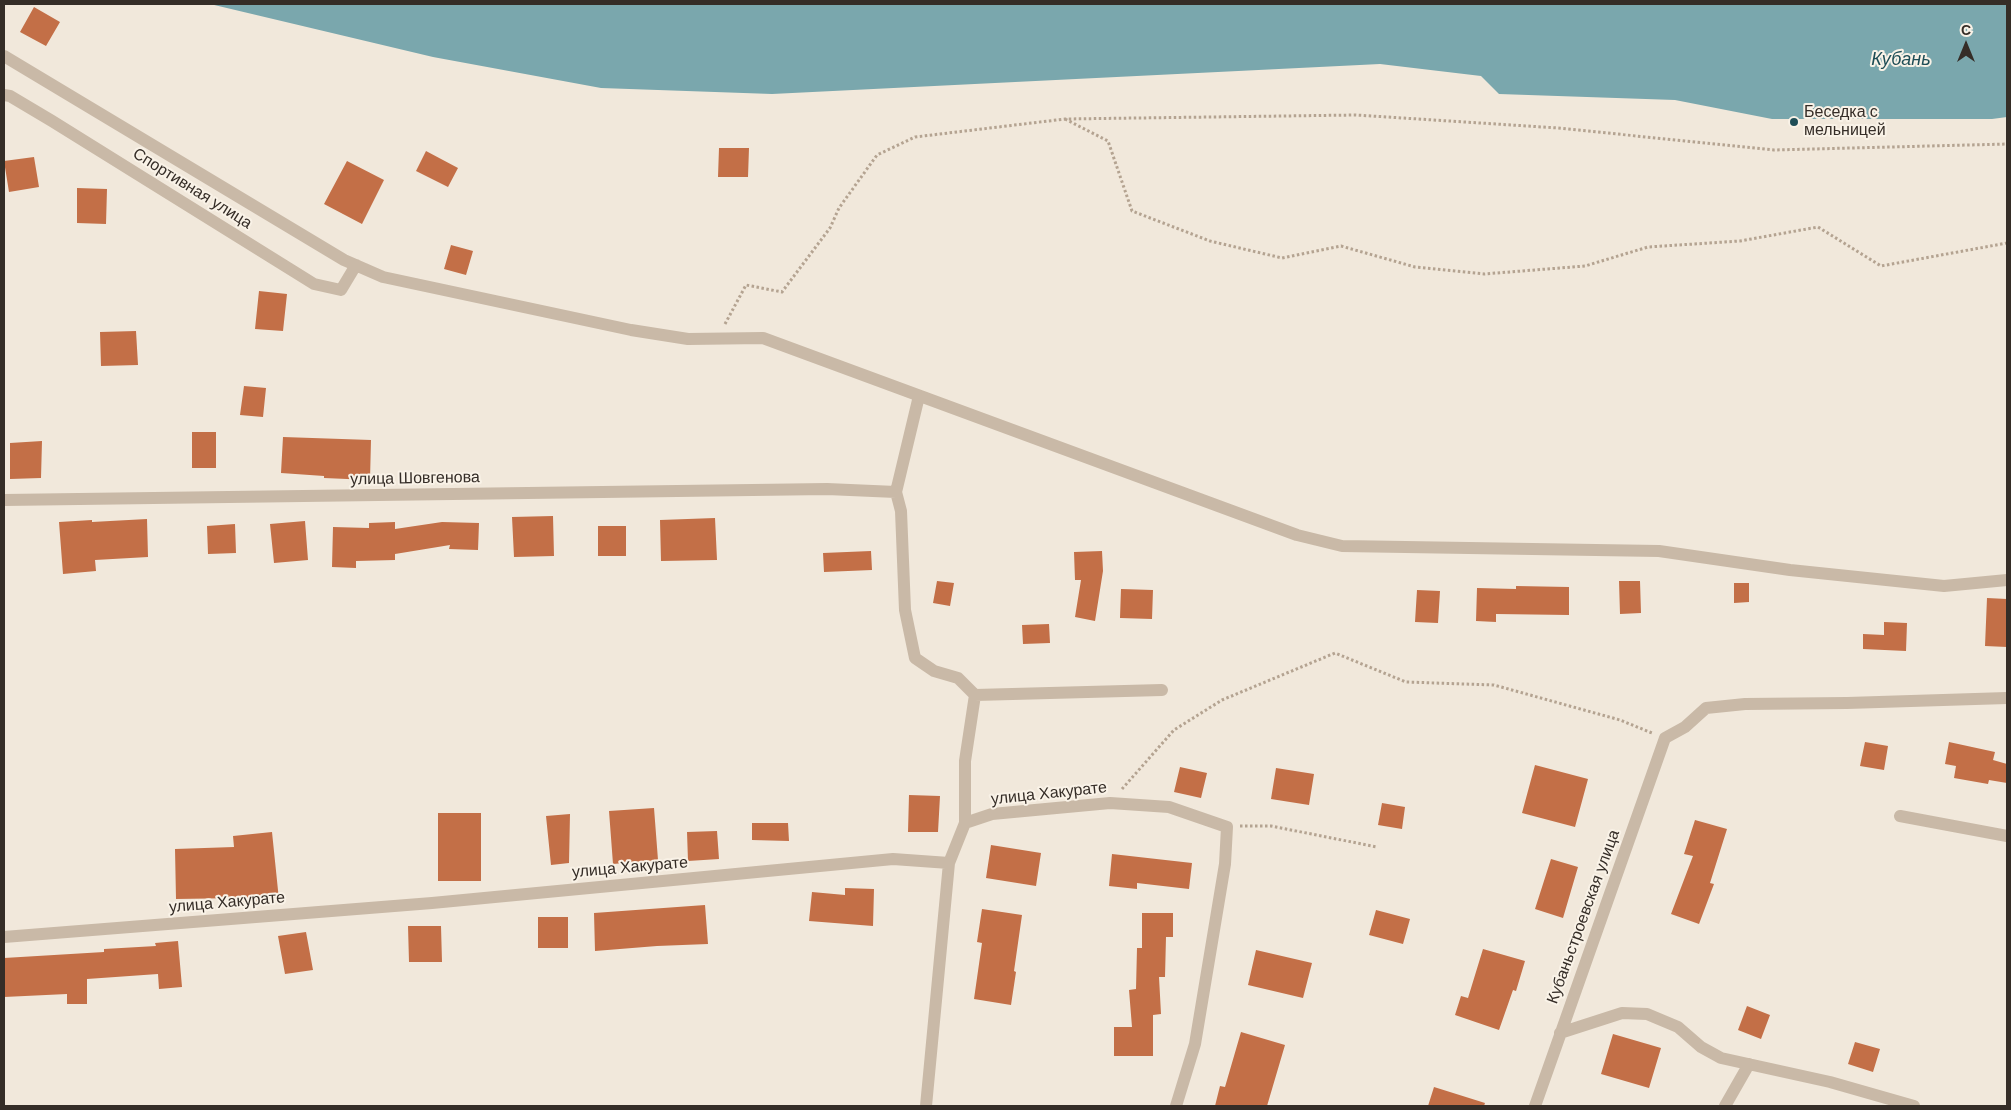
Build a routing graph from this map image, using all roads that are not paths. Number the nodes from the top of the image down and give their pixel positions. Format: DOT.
graph roads {
  1 [pos="4,56"];
  2 [pos="4,95"];
  3 [pos="356,266"];
  4 [pos="919,396"];
  5 [pos="896,492"];
  6 [pos="4,500"];
  7 [pos="2007,580"];
  8 [pos="1162,690"];
  9 [pos="976,695"];
  10 [pos="2007,698"];
  11 [pos="1900,816"];
  12 [pos="965,822"];
  13 [pos="2007,836"];
  14 [pos="949,863"];
  15 [pos="4,937"];
  16 [pos="1560,1033"];
  17 [pos="1749,1064"];
  18 [pos="926,1106"];
  19 [pos="1176,1106"];
  20 [pos="1535,1106"];
  21 [pos="1725,1106"];
  22 [pos="1914,1106"];
  1 -- 3 [label="street"];
  2 -- 3 [label="street, Спортивная улица"];
  3 -- 4 [label="street"];
  4 -- 5 [label="street"];
  4 -- 7 [label="street"];
  5 -- 6 [label="street, улица Шовгенова"];
  5 -- 9 [label="street"];
  8 -- 9 [label="street"];
  9 -- 12 [label="street"];
  10 -- 16 [label="street, Кубаньстроевская улица"];
  11 -- 13 [label="street"];
  12 -- 14 [label="street"];
  12 -- 19 [label="street, улица Хакурате"];
  14 -- 15 [label="street, улица Хакурате"];
  14 -- 18 [label="street"];
  16 -- 17 [label="street"];
  16 -- 20 [label="street, Кубаньстроевская улица"];
  17 -- 21 [label="street"];
  17 -- 22 [label="street"];
}
